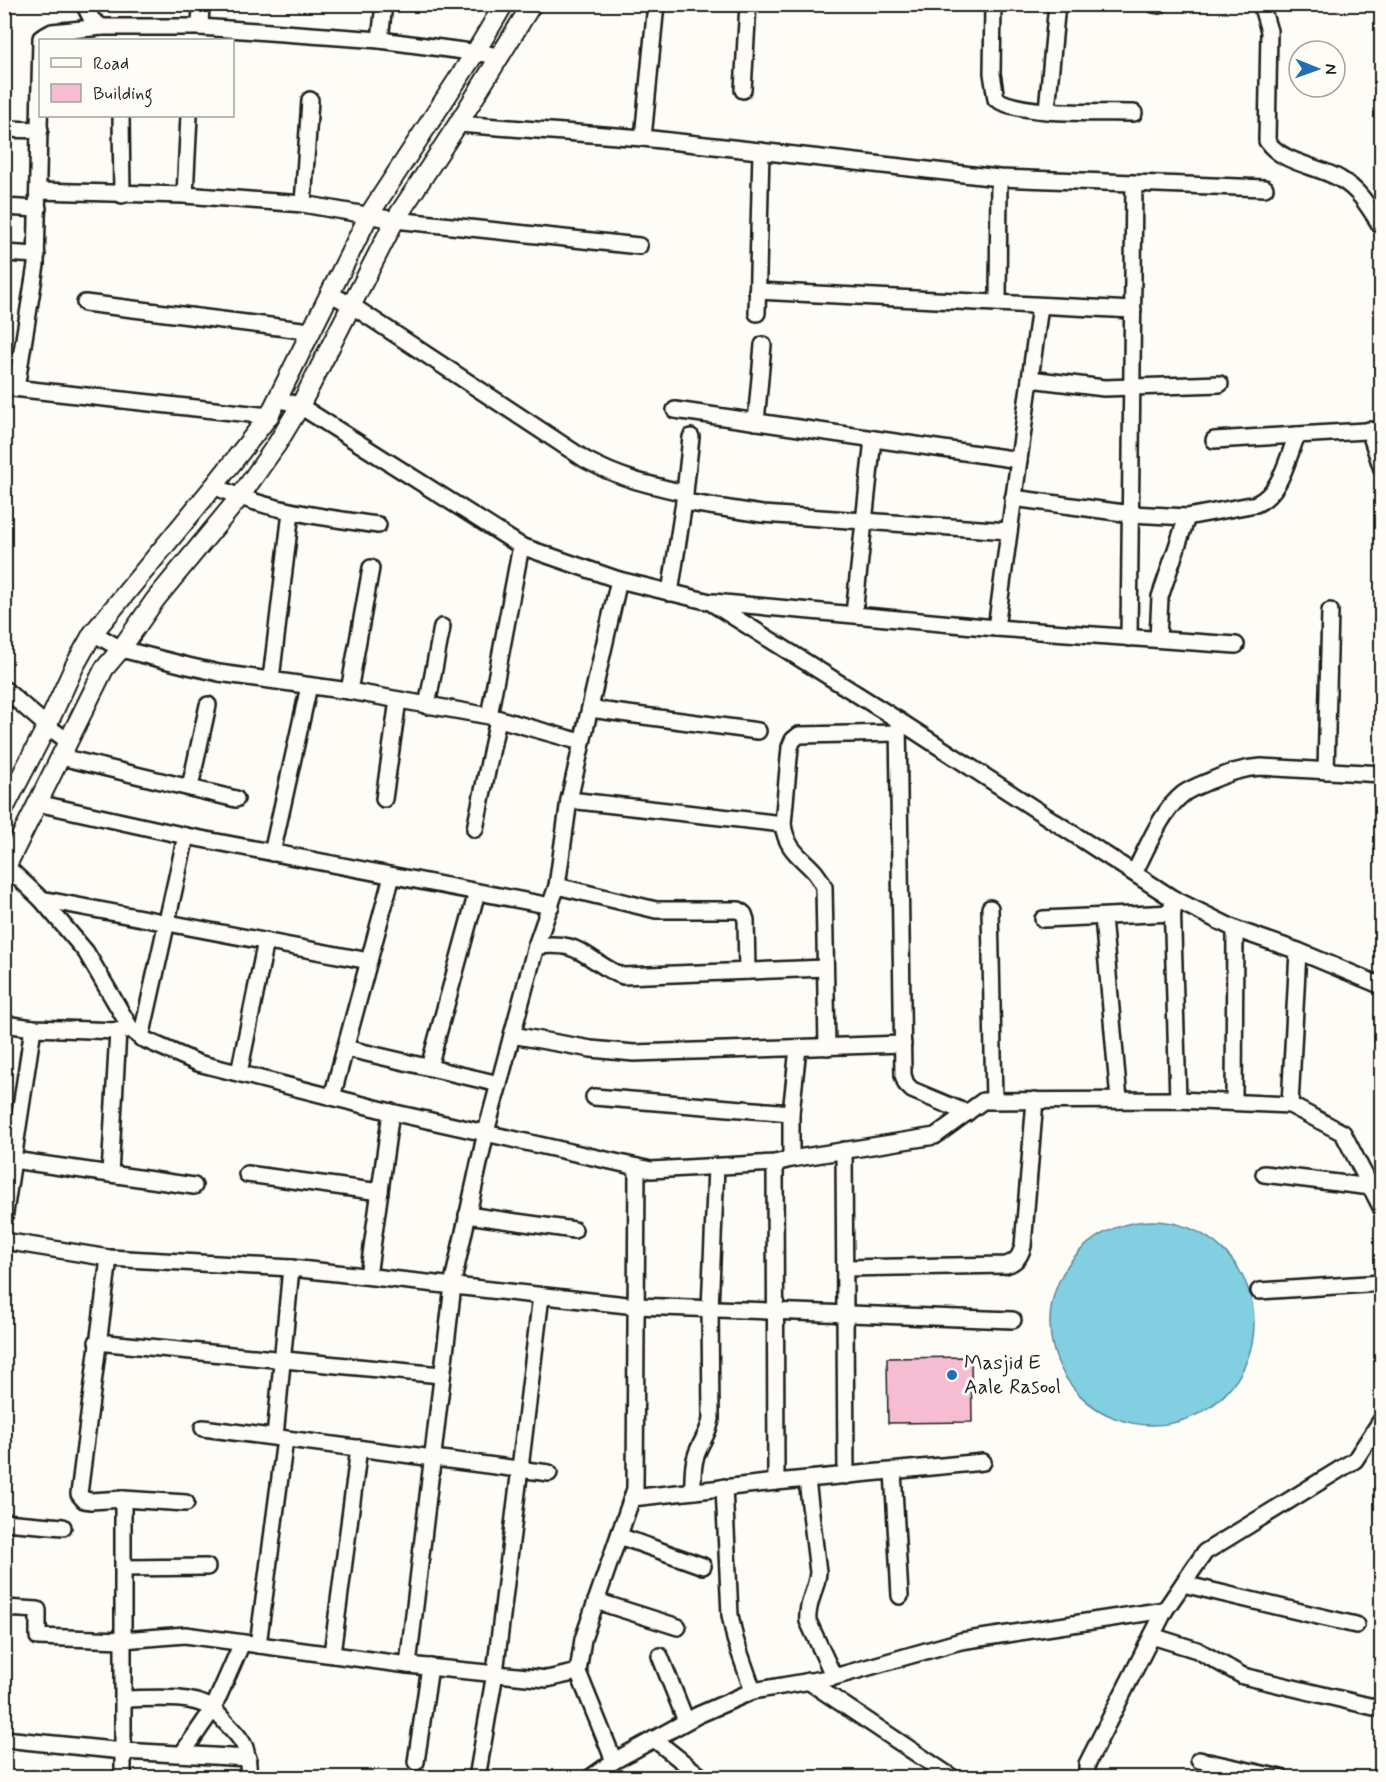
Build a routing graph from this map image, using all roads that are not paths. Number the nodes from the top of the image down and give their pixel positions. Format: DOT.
graph roads {
  1 [pos="84,4"];
  2 [pos="201,4"];
  3 [pos="384,4"];
  4 [pos="504,4"];
  5 [pos="532,4"];
  6 [pos="656,4"];
  7 [pos="748,4"];
  8 [pos="993,4"];
  9 [pos="1058,4"];
  10 [pos="1153,4"];
  11 [pos="1261,4"];
  12 [pos="1159,5"];
  13 [pos="102,27"];
  14 [pos="200,27"];
  15 [pos="41,39"];
  16 [pos="380,40"];
  17 [pos="475,52"];
  18 [pos="501,56"];
  19 [pos="743,90"];
  20 [pos="310,100"];
  21 [pos="1047,110"];
  22 [pos="1134,113"];
  23 [pos="40,117"];
  24 [pos="121,117"];
  25 [pos="189,117"];
  26 [pos="458,124"];
  27 [pos="4,129"];
  28 [pos="40,130"];
  29 [pos="643,138"];
  30 [pos="761,151"];
  31 [pos="999,178"];
  32 [pos="1134,184"];
  33 [pos="1265,188"];
  34 [pos="38,191"];
  35 [pos="122,195"];
  36 [pos="185,195"];
  37 [pos="303,204"];
  38 [pos="4,207"];
  39 [pos="38,208"];
  40 [pos="369,215"];
  41 [pos="394,220"];
  42 [pos="1382,228"];
  43 [pos="639,246"];
  44 [pos="4,253"];
  45 [pos="37,255"];
  46 [pos="757,291"];
  47 [pos="329,293"];
  48 [pos="86,303"];
  49 [pos="998,303"];
  50 [pos="351,305"];
  51 [pos="1040,306"];
  52 [pos="1133,310"];
  53 [pos="757,313"];
  54 [pos="310,331"];
  55 [pos="762,345"];
  56 [pos="1030,379"];
  57 [pos="1220,384"];
  58 [pos="10,388"];
  59 [pos="1132,388"];
  60 [pos="279,399"];
  61 [pos="300,406"];
  62 [pos="675,411"];
  63 [pos="269,416"];
  64 [pos="756,422"];
  65 [pos="1375,430"];
  66 [pos="1297,435"];
  67 [pos="691,437"];
  68 [pos="873,439"];
  69 [pos="1214,440"];
  70 [pos="1019,460"];
  71 [pos="1382,469"];
  72 [pos="214,486"];
  73 [pos="239,498"];
  74 [pos="685,498"];
  75 [pos="1013,498"];
  76 [pos="291,512"];
  77 [pos="1131,514"];
  78 [pos="1187,517"];
  79 [pos="864,521"];
  80 [pos="378,525"];
  81 [pos="1009,531"];
  82 [pos="521,546"];
  83 [pos="371,568"];
  84 [pos="619,580"];
  85 [pos="670,593"];
  86 [pos="710,602"];
  87 [pos="1330,611"];
  88 [pos="854,614"];
  89 [pos="442,627"];
  90 [pos="996,628"];
  91 [pos="93,633"];
  92 [pos="1129,638"];
  93 [pos="1158,639"];
  94 [pos="1236,645"];
  95 [pos="121,649"];
  96 [pos="271,679"];
  97 [pos="309,686"];
  98 [pos="4,690"];
  99 [pos="348,691"];
  100 [pos="398,700"];
  101 [pos="208,705"];
  102 [pos="427,706"];
  103 [pos="590,709"];
  104 [pos="494,717"];
  105 [pos="47,726"];
  106 [pos="898,727"];
  107 [pos="758,731"];
  108 [pos="581,742"];
  109 [pos="64,749"];
  110 [pos="1326,771"];
  111 [pos="1382,774"];
  112 [pos="190,787"];
  113 [pos="236,799"];
  114 [pos="384,799"];
  115 [pos="569,800"];
  116 [pos="37,803"];
  117 [pos="4,809"];
  118 [pos="783,824"];
  119 [pos="475,829"];
  120 [pos="186,836"];
  121 [pos="272,853"];
  122 [pos="5,868"];
  123 [pos="1134,873"];
  124 [pos="392,876"];
  125 [pos="556,886"];
  126 [pos="477,892"];
  127 [pos="41,899"];
  128 [pos="551,906"];
  129 [pos="1173,906"];
  130 [pos="990,908"];
  131 [pos="1103,917"];
  132 [pos="1042,920"];
  133 [pos="166,922"];
  134 [pos="1235,929"];
  135 [pos="266,941"];
  136 [pos="536,946"];
  137 [pos="1298,951"];
  138 [pos="369,961"];
  139 [pos="825,968"];
  140 [pos="747,971"];
  141 [pos="1382,986"];
  142 [pos="4,1024"];
  143 [pos="33,1028"];
  144 [pos="130,1033"];
  145 [pos="512,1035"];
  146 [pos="903,1044"];
  147 [pos="798,1047"];
  148 [pos="827,1047"];
  149 [pos="345,1048"];
  150 [pos="429,1067"];
  151 [pos="238,1073"];
  152 [pos="499,1084"];
  153 [pos="332,1097"];
  154 [pos="594,1097"];
  155 [pos="1035,1100"];
  156 [pos="1119,1100"];
  157 [pos="1178,1100"];
  158 [pos="994,1101"];
  159 [pos="1234,1102"];
  160 [pos="1290,1104"];
  161 [pos="391,1112"];
  162 [pos="791,1113"];
  163 [pos="967,1113"];
  164 [pos="486,1132"];
  165 [pos="844,1150"];
  166 [pos="791,1159"];
  167 [pos="13,1160"];
  168 [pos="775,1163"];
  169 [pos="636,1167"];
  170 [pos="716,1167"];
  171 [pos="110,1174"];
  172 [pos="247,1174"];
  173 [pos="1264,1174"];
  174 [pos="194,1186"];
  175 [pos="1371,1187"];
  176 [pos="380,1192"];
  177 [pos="1382,1209"];
  178 [pos="467,1215"];
  179 [pos="4,1219"];
  180 [pos="574,1230"];
  181 [pos="4,1241"];
  182 [pos="109,1258"];
  183 [pos="291,1268"];
  184 [pos="845,1268"];
  185 [pos="368,1276"];
  186 [pos="1382,1283"];
  187 [pos="453,1286"];
  188 [pos="1259,1291"];
  189 [pos="541,1296"];
  190 [pos="636,1306"];
  191 [pos="710,1309"];
  192 [pos="775,1312"];
  193 [pos="845,1315"];
  194 [pos="1013,1320"];
  195 [pos="97,1342"];
  196 [pos="282,1360"];
  197 [pos="441,1374"];
  198 [pos="1382,1419"];
  199 [pos="203,1428"];
  200 [pos="280,1438"];
  201 [pos="358,1448"];
  202 [pos="432,1458"];
  203 [pos="983,1462"];
  204 [pos="520,1470"];
  205 [pos="893,1471"];
  206 [pos="549,1473"];
  207 [pos="846,1476"];
  208 [pos="807,1480"];
  209 [pos="776,1482"];
  210 [pos="724,1487"];
  211 [pos="693,1491"];
  212 [pos="632,1498"];
  213 [pos="123,1499"];
  214 [pos="186,1503"];
  215 [pos="4,1522"];
  216 [pos="63,1527"];
  217 [pos="619,1536"];
  218 [pos="703,1566"];
  219 [pos="207,1567"];
  220 [pos="123,1568"];
  221 [pos="1182,1584"];
  222 [pos="900,1596"];
  223 [pos="596,1601"];
  224 [pos="4,1608"];
  225 [pos="1165,1610"];
  226 [pos="1356,1625"];
  227 [pos="678,1627"];
  228 [pos="1152,1636"];
  229 [pos="123,1640"];
  230 [pos="242,1643"];
  231 [pos="258,1645"];
  232 [pos="332,1654"];
  233 [pos="660,1656"];
  234 [pos="408,1665"];
  235 [pos="430,1667"];
  236 [pos="578,1672"];
  237 [pos="495,1673"];
  238 [pos="834,1677"];
  239 [pos="808,1681"];
  240 [pos="753,1691"];
  241 [pos="123,1699"];
  242 [pos="213,1709"];
  243 [pos="1382,1709"];
  244 [pos="686,1721"];
  245 [pos="4,1739"];
  246 [pos="654,1739"];
  247 [pos="123,1751"];
  248 [pos="182,1754"];
  249 [pos="248,1758"];
  250 [pos="1199,1760"];
  251 [pos="614,1761"];
  252 [pos="416,1762"];
  253 [pos="123,1778"];
  254 [pos="249,1778"];
  255 [pos="477,1778"];
  256 [pos="590,1778"];
  257 [pos="703,1778"];
  258 [pos="953,1778"];
  259 [pos="1087,1778"];
  260 [pos="1281,1778"];
  1 -- 13 [label="street"];
  2 -- 14 [label="street"];
  3 -- 16 [label="street"];
  4 -- 17 [label="street"];
  5 -- 18 [label="street"];
  6 -- 29 [label="street"];
  7 -- 19 [label="street"];
  8 -- 21 [label="street"];
  9 -- 21 [label="street"];
  10 -- 12 [label="street"];
  11 -- 42 [label="street"];
  13 -- 14 [label="street"];
  13 -- 15 [label="street"];
  14 -- 16 [label="street"];
  16 -- 17 [label="street"];
  17 -- 18 [label="street"];
  17 -- 40 [label="street"];
  18 -- 26 [label="street"];
  20 -- 37 [label="street"];
  21 -- 22 [label="street"];
  23 -- 28 [label="street"];
  24 -- 35 [label="street"];
  25 -- 36 [label="street"];
  26 -- 29 [label="street"];
  26 -- 41 [label="street"];
  27 -- 28 [label="street"];
  28 -- 34 [label="street"];
  29 -- 30 [label="street"];
  30 -- 31 [label="street"];
  30 -- 46 [label="street"];
  31 -- 32 [label="street"];
  31 -- 49 [label="street"];
  32 -- 33 [label="street"];
  32 -- 52 [label="street"];
  34 -- 35 [label="street"];
  34 -- 39 [label="street"];
  35 -- 36 [label="street"];
  36 -- 37 [label="street"];
  37 -- 40 [label="street"];
  38 -- 39 [label="street"];
  39 -- 45 [label="street"];
  40 -- 41 [label="street"];
  40 -- 47 [label="street"];
  41 -- 43 [label="street"];
  41 -- 50 [label="street"];
  44 -- 45 [label="street"];
  45 -- 58 [label="street"];
  46 -- 49 [label="street"];
  46 -- 53 [label="street"];
  47 -- 50 [label="street"];
  47 -- 54 [label="street"];
  48 -- 54 [label="street"];
  49 -- 51 [label="street"];
  50 -- 61 [label="street"];
  50 -- 74 [label="street"];
  51 -- 52 [label="street"];
  51 -- 56 [label="street"];
  52 -- 59 [label="street"];
  54 -- 60 [label="street"];
  55 -- 64 [label="street"];
  56 -- 59 [label="street"];
  56 -- 70 [label="street"];
  57 -- 59 [label="street"];
  58 -- 63 [label="street"];
  59 -- 77 [label="street"];
  60 -- 61 [label="street"];
  60 -- 63 [label="street"];
  61 -- 73 [label="street"];
  61 -- 82 [label="street"];
  62 -- 64 [label="street"];
  63 -- 72 [label="street"];
  64 -- 68 [label="street"];
  65 -- 66 [label="street"];
  65 -- 71 [label="street"];
  66 -- 69 [label="street"];
  66 -- 78 [label="street"];
  67 -- 74 [label="street"];
  68 -- 70 [label="street"];
  68 -- 79 [label="street"];
  70 -- 75 [label="street"];
  72 -- 73 [label="street"];
  72 -- 91 [label="street"];
  73 -- 76 [label="street"];
  73 -- 95 [label="street"];
  74 -- 79 [label="street"];
  74 -- 85 [label="street"];
  75 -- 77 [label="street"];
  75 -- 81 [label="street"];
  76 -- 80 [label="street"];
  76 -- 96 [label="street"];
  77 -- 78 [label="street"];
  77 -- 92 [label="street"];
  78 -- 93 [label="street"];
  79 -- 81 [label="street"];
  79 -- 88 [label="street"];
  81 -- 90 [label="street"];
  82 -- 84 [label="street"];
  82 -- 104 [label="street"];
  83 -- 99 [label="street"];
  84 -- 85 [label="street"];
  84 -- 103 [label="street"];
  85 -- 86 [label="street"];
  86 -- 88 [label="street"];
  86 -- 106 [label="street"];
  87 -- 110 [label="street"];
  88 -- 90 [label="street"];
  89 -- 102 [label="street"];
  90 -- 92 [label="street"];
  91 -- 95 [label="street"];
  91 -- 105 [label="street"];
  92 -- 93 [label="street"];
  93 -- 94 [label="street"];
  95 -- 96 [label="street"];
  95 -- 109 [label="street"];
  96 -- 97 [label="street"];
  97 -- 99 [label="street"];
  97 -- 121 [label="street"];
  98 -- 105 [label="street"];
  99 -- 100 [label="street"];
  100 -- 102 [label="street"];
  100 -- 114 [label="street"];
  101 -- 112 [label="street"];
  102 -- 104 [label="street"];
  103 -- 107 [label="street"];
  103 -- 108 [label="street"];
  104 -- 108 [label="street"];
  104 -- 119 [label="street"];
  105 -- 109 [label="street"];
  105 -- 117 [label="street"];
  106 -- 118 [label="street"];
  106 -- 123 [label="street"];
  106 -- 146 [label="street"];
  108 -- 115 [label="street"];
  109 -- 112 [label="street"];
  109 -- 116 [label="street"];
  110 -- 111 [label="street"];
  110 -- 123 [label="street"];
  112 -- 113 [label="street"];
  115 -- 118 [label="street"];
  115 -- 125 [label="street"];
  116 -- 120 [label="street"];
  116 -- 122 [label="street"];
  118 -- 139 [label="street"];
  120 -- 121 [label="street"];
  120 -- 133 [label="street"];
  121 -- 124 [label="street"];
  122 -- 127 [label="street"];
  123 -- 129 [label="street"];
  124 -- 126 [label="street"];
  124 -- 138 [label="street"];
  125 -- 128 [label="street"];
  125 -- 140 [label="street"];
  126 -- 128 [label="street"];
  126 -- 150 [label="street"];
  127 -- 133 [label="street"];
  127 -- 144 [label="street"];
  128 -- 136 [label="street"];
  129 -- 131 [label="street"];
  129 -- 134 [label="street"];
  129 -- 157 [label="street"];
  130 -- 158 [label="street"];
  131 -- 132 [label="street"];
  131 -- 156 [label="street"];
  133 -- 135 [label="street"];
  133 -- 144 [label="street"];
  134 -- 137 [label="street"];
  134 -- 159 [label="street"];
  135 -- 138 [label="street"];
  135 -- 151 [label="street"];
  136 -- 140 [label="street"];
  136 -- 145 [label="street"];
  137 -- 141 [label="street"];
  137 -- 160 [label="street"];
  138 -- 149 [label="street"];
  139 -- 140 [label="street"];
  139 -- 148 [label="street"];
  142 -- 143 [label="street"];
  143 -- 144 [label="street"];
  143 -- 167 [label="street"];
  144 -- 151 [label="street"];
  144 -- 171 [label="street"];
  145 -- 147 [label="street"];
  145 -- 152 [label="street"];
  146 -- 148 [label="street"];
  146 -- 163 [label="street"];
  147 -- 148 [label="street"];
  147 -- 162 [label="street"];
  149 -- 150 [label="street"];
  149 -- 153 [label="street"];
  150 -- 152 [label="street"];
  151 -- 153 [label="street"];
  152 -- 164 [label="street"];
  153 -- 161 [label="street"];
  154 -- 162 [label="street"];
  155 -- 156 [label="street"];
  155 -- 158 [label="street"];
  155 -- 184 [label="street"];
  156 -- 157 [label="street"];
  157 -- 159 [label="street"];
  158 -- 163 [label="street"];
  159 -- 160 [label="street"];
  160 -- 175 [label="street"];
  161 -- 164 [label="street"];
  161 -- 176 [label="street"];
  162 -- 166 [label="street"];
  163 -- 165 [label="street"];
  164 -- 169 [label="street"];
  164 -- 178 [label="street"];
  165 -- 166 [label="street"];
  165 -- 184 [label="street"];
  166 -- 168 [label="street"];
  167 -- 171 [label="street"];
  167 -- 179 [label="street"];
  168 -- 170 [label="street"];
  168 -- 192 [label="street"];
  169 -- 170 [label="street"];
  169 -- 190 [label="street"];
  170 -- 191 [label="street"];
  171 -- 174 [label="street"];
  172 -- 176 [label="street"];
  173 -- 175 [label="street"];
  175 -- 177 [label="street"];
  176 -- 185 [label="street"];
  178 -- 180 [label="street"];
  178 -- 187 [label="street"];
  181 -- 182 [label="street"];
  182 -- 183 [label="street"];
  182 -- 195 [label="street"];
  183 -- 185 [label="street"];
  183 -- 196 [label="street"];
  184 -- 193 [label="street"];
  185 -- 187 [label="street"];
  186 -- 188 [label="street"];
  187 -- 189 [label="street"];
  187 -- 197 [label="street"];
  189 -- 190 [label="street"];
  189 -- 204 [label="street"];
  190 -- 191 [label="street"];
  190 -- 212 [label="street"];
  191 -- 192 [label="street"];
  191 -- 211 [label="street"];
  192 -- 193 [label="street"];
  192 -- 209 [label="street"];
  193 -- 194 [label="street"];
  193 -- 207 [label="street"];
  195 -- 196 [label="street"];
  195 -- 213 [label="street"];
  196 -- 197 [label="street"];
  196 -- 200 [label="street"];
  197 -- 202 [label="street"];
  198 -- 221 [label="street"];
  199 -- 200 [label="street"];
  200 -- 201 [label="street"];
  200 -- 231 [label="street"];
  201 -- 202 [label="street"];
  201 -- 232 [label="street"];
  202 -- 204 [label="street"];
  202 -- 234 [label="street"];
  203 -- 205 [label="street"];
  204 -- 206 [label="street"];
  204 -- 237 [label="street"];
  205 -- 207 [label="street"];
  205 -- 222 [label="street"];
  207 -- 208 [label="street"];
  208 -- 209 [label="street"];
  208 -- 238 [label="street"];
  209 -- 210 [label="street"];
  210 -- 211 [label="street"];
  210 -- 240 [label="street"];
  211 -- 212 [label="street"];
  212 -- 217 [label="street"];
  213 -- 214 [label="street"];
  213 -- 220 [label="street"];
  215 -- 216 [label="street"];
  217 -- 218 [label="street"];
  217 -- 223 [label="street"];
  219 -- 220 [label="street"];
  220 -- 229 [label="street"];
  221 -- 225 [label="street"];
  221 -- 226 [label="street"];
  223 -- 227 [label="street"];
  223 -- 236 [label="street"];
  224 -- 229 [label="street"];
  225 -- 228 [label="street"];
  225 -- 238 [label="street"];
  228 -- 243 [label="street"];
  228 -- 259 [label="street"];
  229 -- 230 [label="street"];
  229 -- 241 [label="street"];
  230 -- 231 [label="street"];
  230 -- 242 [label="street"];
  231 -- 232 [label="street"];
  232 -- 234 [label="street"];
  233 -- 244 [label="street"];
  234 -- 235 [label="street"];
  235 -- 237 [label="street"];
  235 -- 252 [label="street"];
  236 -- 237 [label="street"];
  236 -- 251 [label="street"];
  237 -- 255 [label="street"];
  238 -- 239 [label="street"];
  239 -- 240 [label="street"];
  239 -- 258 [label="street"];
  240 -- 244 [label="street"];
  241 -- 242 [label="street"];
  241 -- 247 [label="street"];
  242 -- 248 [label="street"];
  242 -- 249 [label="street"];
  244 -- 246 [label="street"];
  245 -- 247 [label="street"];
  246 -- 251 [label="street"];
  246 -- 257 [label="street"];
  247 -- 248 [label="street"];
  247 -- 253 [label="street"];
  248 -- 249 [label="street"];
  249 -- 254 [label="street"];
  250 -- 260 [label="street"];
  251 -- 256 [label="street"];
}
